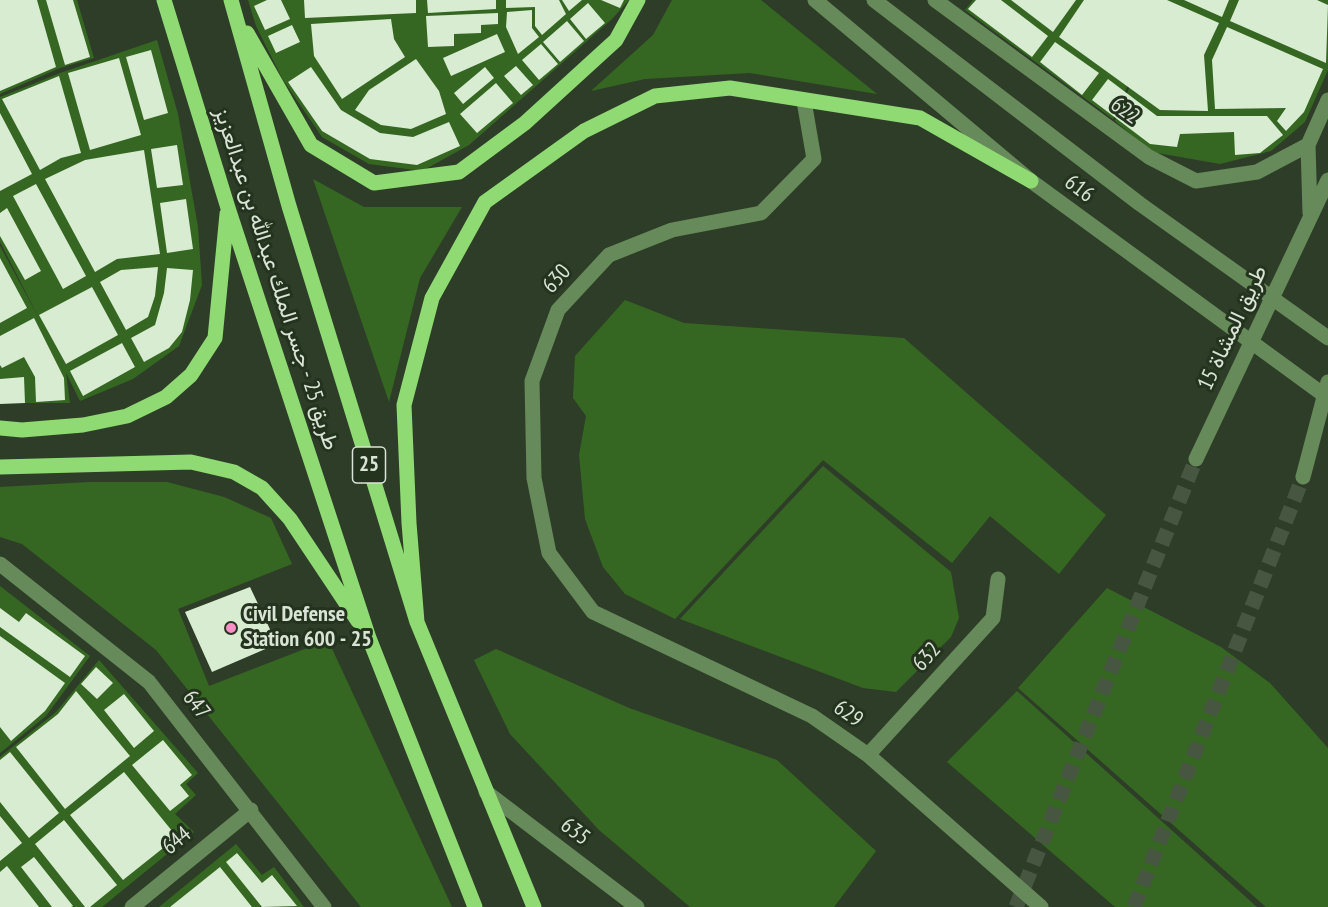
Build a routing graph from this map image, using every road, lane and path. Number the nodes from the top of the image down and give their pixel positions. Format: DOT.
graph roads {
  1 [pos="164,0"];
  2 [pos="639,0"];
  3 [pos="815,0"];
  4 [pos="874,0"];
  5 [pos="934,0"];
  6 [pos="233,6"];
  7 [pos="1328,100"];
  8 [pos="804,101"];
  9 [pos="1308,145"];
  10 [pos="1328,180"];
  11 [pos="1031,181"];
  12 [pos="228,208"];
  13 [pos="1311,216"];
  14 [pos="1328,338"];
  15 [pos="1328,382"];
  16 [pos="1328,398"];
  17 [pos="0,428"];
  18 [pos="1196,459"];
  19 [pos="0,467"];
  20 [pos="1303,477"];
  21 [pos="0,564"];
  22 [pos="998,579"];
  23 [pos="593,612"];
  24 [pos="417,622"];
  25 [pos="369,638"];
  26 [pos="868,755"];
  27 [pos="486,792"];
  28 [pos="251,810"];
  29 [pos="132,907"];
  30 [pos="324,907"];
  31 [pos="476,907"];
  32 [pos="534,907"];
  33 [pos="637,907"];
  34 [pos="1041,907"];
  1 -- 12 [label="main road, طريق 25 - جسر الملك عبدالله بن عبدالعزيز / 25"];
  2 -- 6 [label="main road"];
  3 -- 11 [label="street, 616"];
  4 -- 14 [label="street, 616"];
  5 -- 9 [label="street, 622"];
  6 -- 24 [label="main road, طريق 25 - جسر الملك عبدالله بن عبدالعزيز / 25"];
  7 -- 9 [label="street, طريق المشاة 15"];
  8 -- 11 [label="main road"];
  8 -- 23 [label="street, 630"];
  8 -- 24 [label="main road"];
  9 -- 13 [label="street, طريق المشاة 15"];
  10 -- 13 [label="street, طريق المشاة 15"];
  11 -- 16 [label="street, 616"];
  12 -- 17 [label="main road"];
  12 -- 25 [label="main road, طريق 25 - جسر الملك عبدالله بن عبدالعزيز / 25"];
  13 -- 18 [label="street, طريق المشاة 15"];
  15 -- 20 [label="street"];
  19 -- 25 [label="main road"];
  21 -- 28 [label="street, 647"];
  22 -- 26 [label="street, 632"];
  23 -- 26 [label="street, 629"];
  24 -- 27 [label="main road, طريق 25 - جسر الملك عبدالله بن عبدالعزيز / 25"];
  25 -- 31 [label="main road, طريق 25 - جسر الملك عبدالله بن عبدالعزيز / 25"];
  26 -- 34 [label="street, 629"];
  27 -- 32 [label="main road, طريق 25 - جسر الملك عبدالله بن عبدالعزيز / 25"];
  27 -- 33 [label="street, 635"];
  28 -- 29 [label="street, 644"];
  28 -- 30 [label="street, 647"];
}
